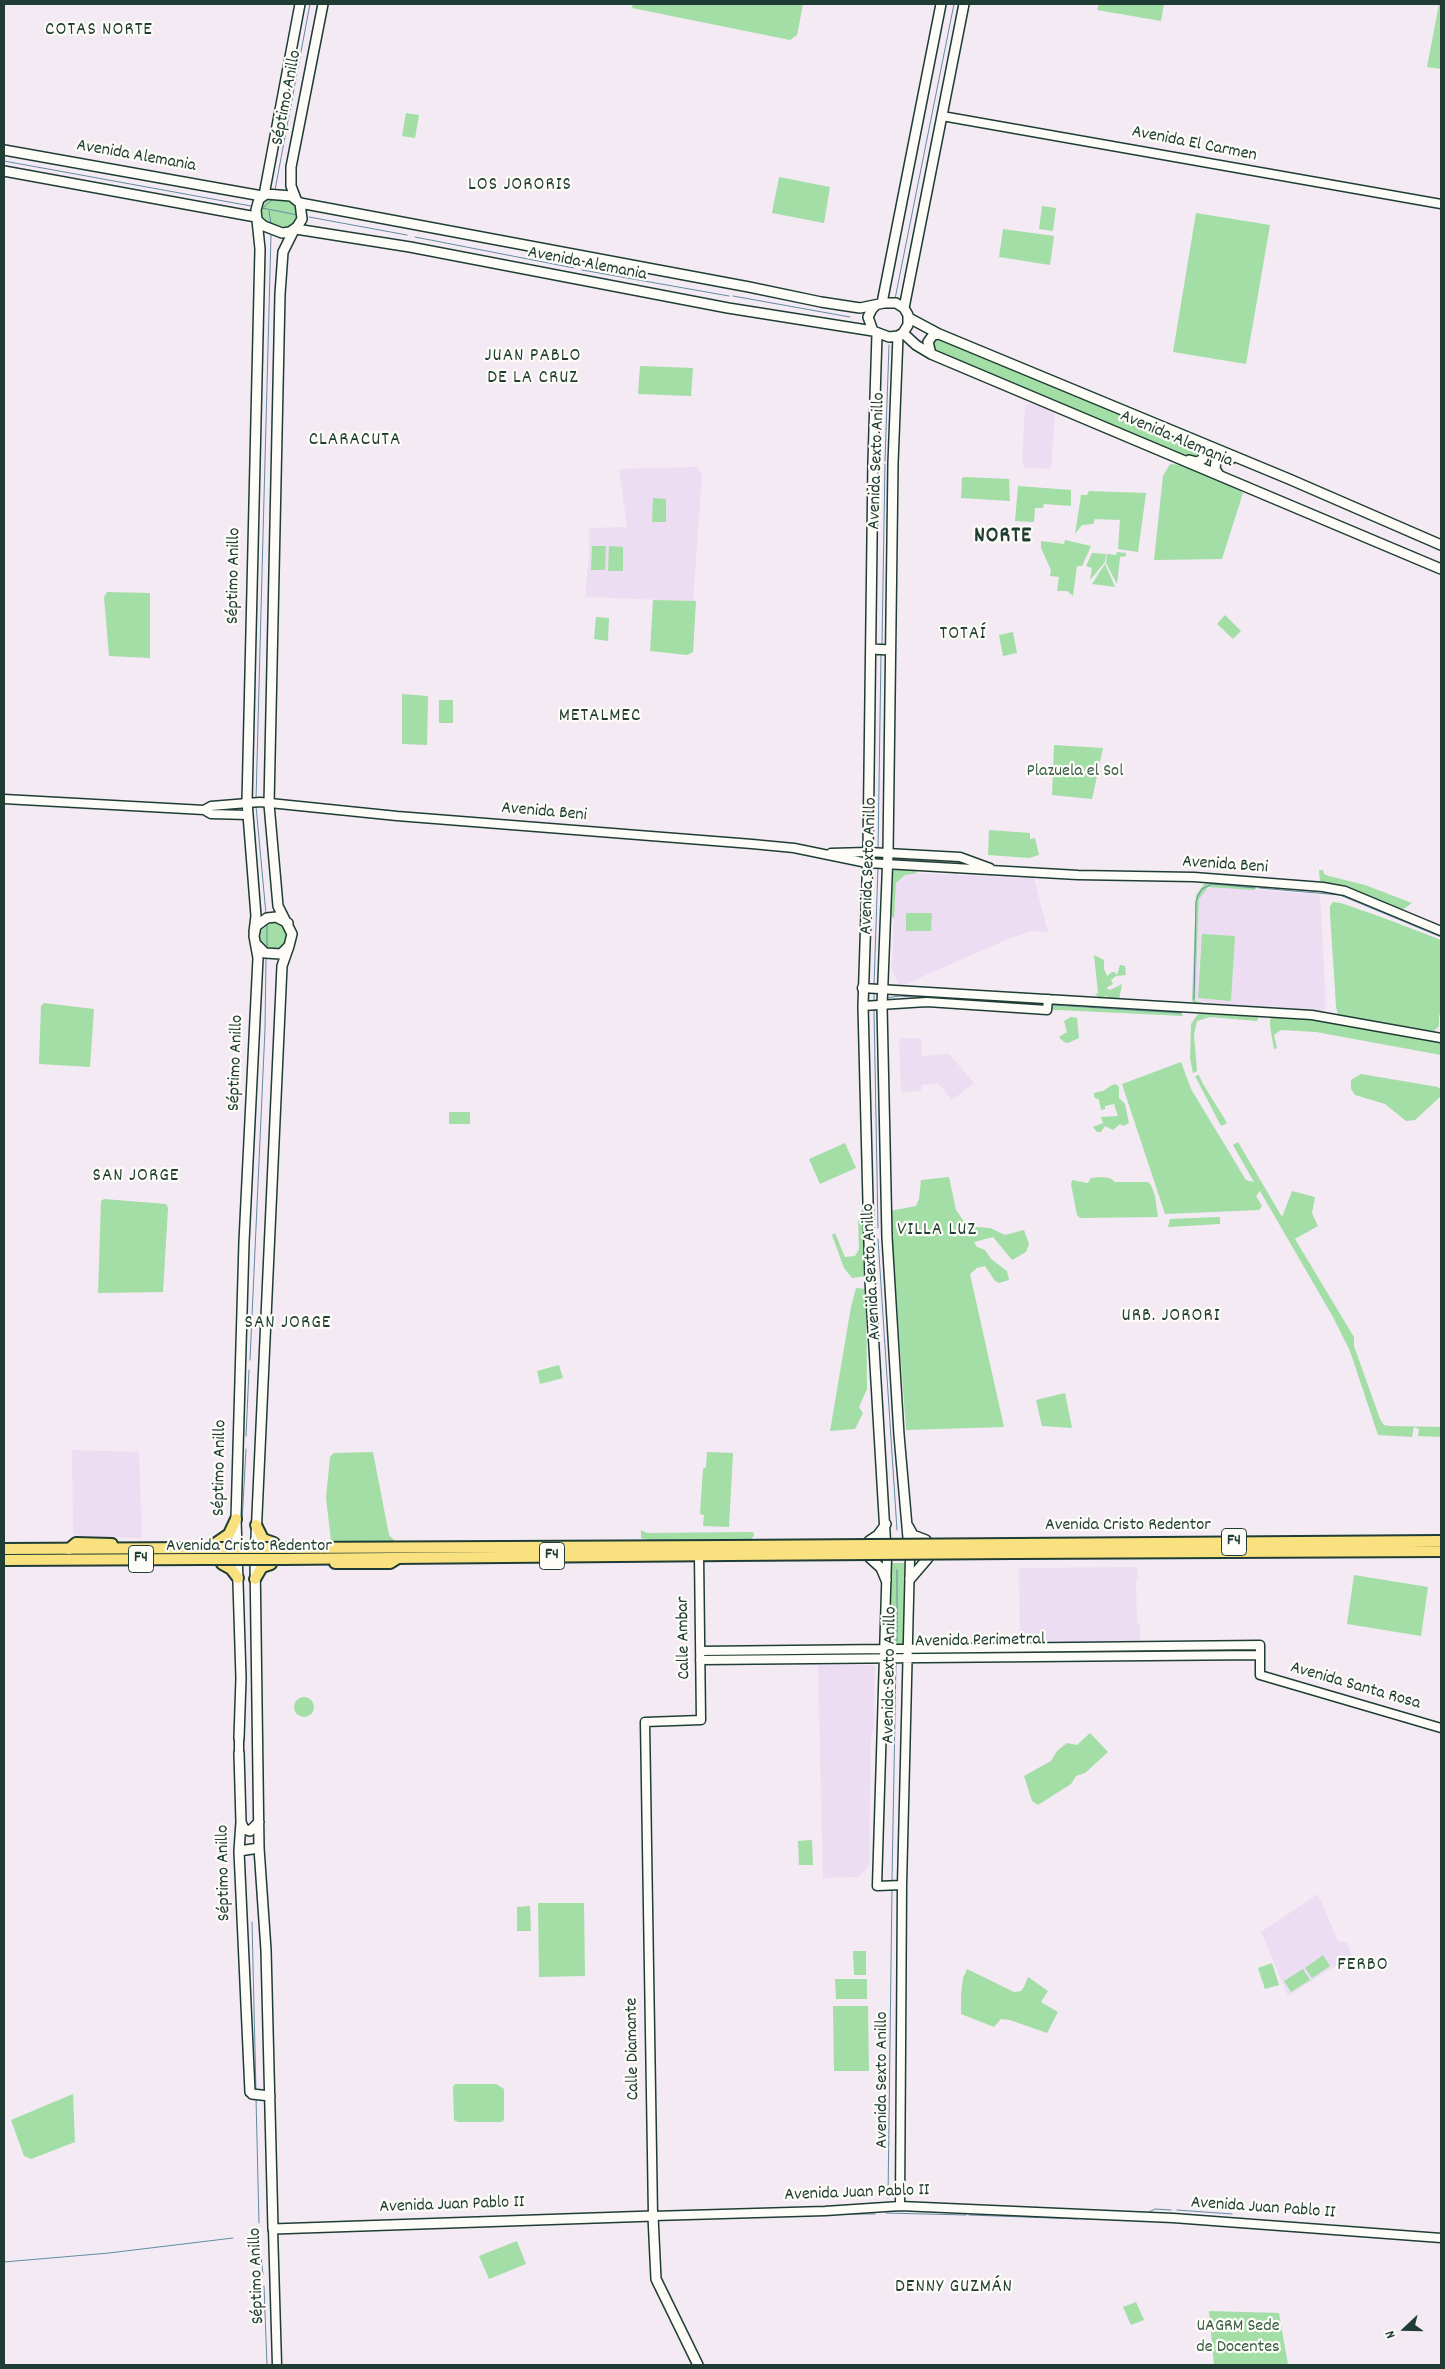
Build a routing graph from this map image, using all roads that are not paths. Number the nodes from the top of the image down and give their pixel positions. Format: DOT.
graph roads {
  1 [pos="300,4"];
  2 [pos="323,4"];
  3 [pos="942,4"];
  4 [pos="964,4"];
  5 [pos="942,116"];
  6 [pos="4,150"];
  7 [pos="4,171"];
  8 [pos="263,195"];
  9 [pos="298,201"];
  10 [pos="1441,204"];
  11 [pos="257,219"];
  12 [pos="295,230"];
  13 [pos="879,304"];
  14 [pos="904,308"];
  15 [pos="909,318"];
  16 [pos="875,333"];
  17 [pos="901,334"];
  18 [pos="939,334"];
  19 [pos="931,354"];
  20 [pos="1198,441"];
  21 [pos="1174,457"];
  22 [pos="1262,468"];
  23 [pos="1220,476"];
  24 [pos="1441,545"];
  25 [pos="1441,569"];
  26 [pos="881,650"];
  27 [pos="4,798"];
  28 [pos="257,803"];
  29 [pos="204,810"];
  30 [pos="248,815"];
  31 [pos="869,852"];
  32 [pos="815,853"];
  33 [pos="886,853"];
  34 [pos="869,863"];
  35 [pos="886,864"];
  36 [pos="999,871"];
  37 [pos="288,923"];
  38 [pos="1441,931"];
  39 [pos="254,932"];
  40 [pos="256,944"];
  41 [pos="290,946"];
  42 [pos="864,988"];
  43 [pos="879,988"];
  44 [pos="1048,999"];
  45 [pos="865,1006"];
  46 [pos="880,1006"];
  47 [pos="1441,1038"];
  48 [pos="868,1223"];
  49 [pos="886,1223"];
  50 [pos="887,1237"];
  51 [pos="868,1238"];
  52 [pos="236,1519"];
  53 [pos="886,1524"];
  54 [pos="256,1525"];
  55 [pos="907,1525"];
  56 [pos="909,1540"];
  57 [pos="926,1540"];
  58 [pos="886,1541"];
  59 [pos="1441,1541"];
  60 [pos="869,1542"];
  61 [pos="216,1544"];
  62 [pos="232,1544"];
  63 [pos="259,1544"];
  64 [pos="1027,1548"];
  65 [pos="4,1549"];
  66 [pos="69,1549"];
  67 [pos="279,1550"];
  68 [pos="1441,1551"];
  69 [pos="703,1552"];
  70 [pos="398,1553"];
  71 [pos="203,1554"];
  72 [pos="870,1558"];
  73 [pos="887,1558"];
  74 [pos="910,1558"];
  75 [pos="928,1558"];
  76 [pos="4,1560"];
  77 [pos="70,1560"];
  78 [pos="230,1564"];
  79 [pos="263,1564"];
  80 [pos="238,1578"];
  81 [pos="255,1579"];
  82 [pos="910,1579"];
  83 [pos="886,1580"];
  84 [pos="1163,1646"];
  85 [pos="1060,1647"];
  86 [pos="945,1648"];
  87 [pos="1003,1648"];
  88 [pos="884,1649"];
  89 [pos="909,1649"];
  90 [pos="700,1651"];
  91 [pos="1260,1655"];
  92 [pos="1061,1656"];
  93 [pos="1163,1656"];
  94 [pos="1004,1657"];
  95 [pos="884,1658"];
  96 [pos="909,1658"];
  97 [pos="945,1658"];
  98 [pos="700,1660"];
  99 [pos="645,1722"];
  100 [pos="1441,1728"];
  101 [pos="238,1738"];
  102 [pos="239,1753"];
  103 [pos="241,1822"];
  104 [pos="259,1822"];
  105 [pos="259,1848"];
  106 [pos="239,1852"];
  107 [pos="902,1885"];
  108 [pos="270,2096"];
  109 [pos="900,2206"];
  110 [pos="654,2220"];
  111 [pos="273,2228"];
  112 [pos="1441,2238"];
  113 [pos="277,2365"];
  114 [pos="698,2365"];
  1 -- 8 [label="main road, Séptimo Anillo"];
  2 -- 9 [label="main road, Séptimo Anillo"];
  3 -- 13 [label="main road"];
  4 -- 5 [label="main road"];
  5 -- 10 [label="street, Avenida El Carmen"];
  5 -- 14 [label="main road"];
  6 -- 8 [label="main road, Avenida Alemania"];
  7 -- 11 [label="main road"];
  8 -- 9 [label="main road"];
  8 -- 11 [label="main road"];
  9 -- 12 [label="main road"];
  9 -- 13 [label="main road, Avenida Alemania"];
  11 -- 12 [label="main road"];
  11 -- 28 [label="main road, Séptimo Anillo"];
  12 -- 16 [label="main road, Avenida Alemania"];
  12 -- 28 [label="main road, Séptimo Anillo"];
  13 -- 14 [label="main road"];
  13 -- 16 [label="main road"];
  14 -- 15 [label="main road"];
  15 -- 17 [label="main road"];
  15 -- 18 [label="main road, Avenida Alemania"];
  16 -- 17 [label="main road"];
  16 -- 26 [label="main road, Avenida Sexto Anillo"];
  17 -- 19 [label="main road, Avenida Alemania"];
  17 -- 26 [label="main road, Avenida Sexto Anillo"];
  18 -- 19 [label="main road"];
  18 -- 20 [label="main road, Avenida Alemania"];
  19 -- 21 [label="main road, Avenida Alemania"];
  20 -- 21 [label="main road"];
  20 -- 22 [label="main road, Avenida Alemania"];
  21 -- 23 [label="main road, Avenida Alemania"];
  22 -- 23 [label="main road"];
  22 -- 24 [label="main road, Avenida Alemania"];
  23 -- 25 [label="main road, Avenida Alemania"];
  26 -- 31 [label="main road, Avenida Sexto Anillo"];
  26 -- 33 [label="main road, Avenida Sexto Anillo"];
  27 -- 29 [label="street"];
  28 -- 29 [label="street, Avenida Beni"];
  28 -- 30 [label="main road, Séptimo Anillo"];
  28 -- 32 [label="street, Avenida Beni"];
  28 -- 37 [label="main road, Séptimo Anillo"];
  29 -- 30 [label="street"];
  30 -- 39 [label="main road, Séptimo Anillo"];
  31 -- 32 [label="street, Avenida Beni"];
  31 -- 33 [label="street, Avenida Beni"];
  31 -- 34 [label="main road, Avenida Sexto Anillo"];
  32 -- 34 [label="street, Avenida Beni"];
  33 -- 35 [label="main road, Avenida Sexto Anillo"];
  33 -- 36 [label="street, Avenida Beni"];
  34 -- 35 [label="street, Avenida Beni"];
  34 -- 42 [label="main road, Avenida Sexto Anillo"];
  35 -- 36 [label="street, Avenida Beni"];
  35 -- 43 [label="main road, Avenida Sexto Anillo"];
  36 -- 38 [label="street, Avenida Beni"];
  37 -- 39 [label="main road"];
  37 -- 41 [label="main road"];
  39 -- 40 [label="main road"];
  40 -- 41 [label="main road"];
  40 -- 52 [label="main road, Séptimo Anillo"];
  41 -- 54 [label="main road, Séptimo Anillo"];
  42 -- 43 [label="street"];
  42 -- 45 [label="main road, Avenida Sexto Anillo"];
  43 -- 44 [label="street"];
  43 -- 46 [label="main road, Avenida Sexto Anillo"];
  44 -- 46 [label="street"];
  44 -- 47 [label="street"];
  45 -- 46 [label="street"];
  45 -- 48 [label="main road, Avenida Sexto Anillo"];
  46 -- 49 [label="main road, Avenida Sexto Anillo"];
  48 -- 49 [label="main road"];
  48 -- 51 [label="main road, Avenida Sexto Anillo"];
  49 -- 50 [label="main road, Avenida Sexto Anillo"];
  50 -- 51 [label="main road"];
  50 -- 55 [label="main road, Avenida Sexto Anillo"];
  51 -- 53 [label="main road, Avenida Sexto Anillo"];
  52 -- 61 [label="main road"];
  52 -- 62 [label="main road, Séptimo Anillo"];
  53 -- 58 [label="main road, Avenida Sexto Anillo"];
  53 -- 60 [label="main road"];
  54 -- 63 [label="main road, Séptimo Anillo"];
  54 -- 67 [label="main road"];
  55 -- 56 [label="main road, Avenida Sexto Anillo"];
  55 -- 57 [label="main road"];
  56 -- 57 [label="main road, Avenida Cristo Redentor"];
  56 -- 58 [label="main road, Avenida Cristo Redentor"];
  56 -- 74 [label="main road, Avenida Sexto Anillo"];
  57 -- 64 [label="main road, Avenida Cristo Redentor"];
  57 -- 75 [label="main road"];
  58 -- 60 [label="main road, Avenida Cristo Redentor"];
  58 -- 73 [label="main road, Avenida Sexto Anillo"];
  59 -- 64 [label="main road, Avenida Cristo Redentor / F4"];
  60 -- 69 [label="main road, Avenida Cristo Redentor"];
  60 -- 72 [label="main road"];
  61 -- 62 [label="main road, Avenida Cristo Redentor"];
  61 -- 66 [label="main road, Avenida Cristo Redentor"];
  62 -- 63 [label="main road, Avenida Cristo Redentor"];
  62 -- 78 [label="main road"];
  63 -- 67 [label="main road, Avenida Cristo Redentor"];
  63 -- 79 [label="main road"];
  64 -- 68 [label="main road, Avenida Cristo Redentor / F4"];
  64 -- 69 [label="main road, Avenida Cristo Redentor / F4, bridge"];
  64 -- 75 [label="main road, Avenida Cristo Redentor"];
  65 -- 66 [label="main road, Avenida Cristo Redentor / F4"];
  66 -- 71 [label="main road, Avenida Cristo Redentor / F4"];
  67 -- 70 [label="main road, Avenida Cristo Redentor / F4"];
  67 -- 70 [label="main road, Avenida Cristo Redentor"];
  67 -- 71 [label="main road, Avenida Cristo Redentor / F4, bridge"];
  69 -- 70 [label="main road, Avenida Cristo Redentor / F4"];
  69 -- 72 [label="main road, Avenida Cristo Redentor"];
  69 -- 90 [label="street, Calle Ambar"];
  70 -- 79 [label="main road, Avenida Cristo Redentor"];
  71 -- 77 [label="main road, Avenida Cristo Redentor / F4"];
  72 -- 73 [label="main road, Avenida Cristo Redentor"];
  72 -- 83 [label="main road"];
  73 -- 74 [label="main road, Avenida Cristo Redentor"];
  73 -- 83 [label="street, Avenida Sexto Anillo"];
  74 -- 75 [label="main road, Avenida Cristo Redentor"];
  74 -- 82 [label="street, Avenida Sexto Anillo"];
  75 -- 82 [label="main road"];
  76 -- 77 [label="main road, Avenida Cristo Redentor / F4"];
  77 -- 78 [label="main road, Avenida Cristo Redentor"];
  78 -- 79 [label="main road, Avenida Cristo Redentor"];
  78 -- 80 [label="main road, Séptimo Anillo"];
  78 -- 80 [label="main road"];
  79 -- 81 [label="main road, Séptimo Anillo"];
  79 -- 81 [label="main road"];
  80 -- 101 [label="main road, Séptimo Anillo"];
  81 -- 104 [label="main road, Séptimo Anillo"];
  82 -- 89 [label="street, Avenida Sexto Anillo"];
  83 -- 88 [label="street, Avenida Sexto Anillo"];
  84 -- 85 [label="street, Avenida Perimetral"];
  84 -- 91 [label="street, Avenida Perimetral"];
  84 -- 93 [label="street"];
  85 -- 87 [label="street, Avenida Perimetral"];
  85 -- 92 [label="street"];
  86 -- 87 [label="street, Avenida Perimetral"];
  86 -- 89 [label="street, Avenida Perimetral"];
  86 -- 97 [label="street"];
  87 -- 94 [label="street"];
  88 -- 89 [label="street, Avenida Perimetral"];
  88 -- 90 [label="street, Avenida Perimetral"];
  88 -- 95 [label="street, Avenida Sexto Anillo"];
  89 -- 96 [label="street, Avenida Sexto Anillo"];
  90 -- 98 [label="street, Calle Ambar"];
  91 -- 93 [label="street, Avenida Perimetral"];
  91 -- 100 [label="street, Avenida Santa Rosa"];
  92 -- 93 [label="street, Avenida Perimetral"];
  92 -- 94 [label="street, Avenida Perimetral"];
  94 -- 97 [label="street, Avenida Perimetral"];
  95 -- 96 [label="street, Avenida Perimetral"];
  95 -- 98 [label="street, Avenida Perimetral"];
  95 -- 107 [label="street, Avenida Sexto Anillo"];
  96 -- 97 [label="street, Avenida Perimetral"];
  96 -- 107 [label="street, Avenida Sexto Anillo"];
  98 -- 99 [label="street, Calle Ambar"];
  99 -- 110 [label="street, Calle Diamante"];
  101 -- 102 [label="street, Séptimo Anillo"];
  102 -- 103 [label="main road, Séptimo Anillo"];
  103 -- 104 [label="main road"];
  103 -- 106 [label="main road, Séptimo Anillo"];
  104 -- 105 [label="main road, Séptimo Anillo"];
  105 -- 106 [label="main road"];
  105 -- 108 [label="main road, Séptimo Anillo"];
  106 -- 108 [label="main road, Séptimo Anillo"];
  107 -- 109 [label="street, Avenida Sexto Anillo"];
  108 -- 111 [label="main road, Séptimo Anillo"];
  109 -- 110 [label="street, Avenida Juan Pablo II"];
  109 -- 112 [label="street, Avenida Juan Pablo II"];
  110 -- 111 [label="main road, Avenida Juan Pablo II"];
  110 -- 114 [label="main road, Calle Diamante"];
  111 -- 113 [label="street, Séptimo Anillo"];
}
